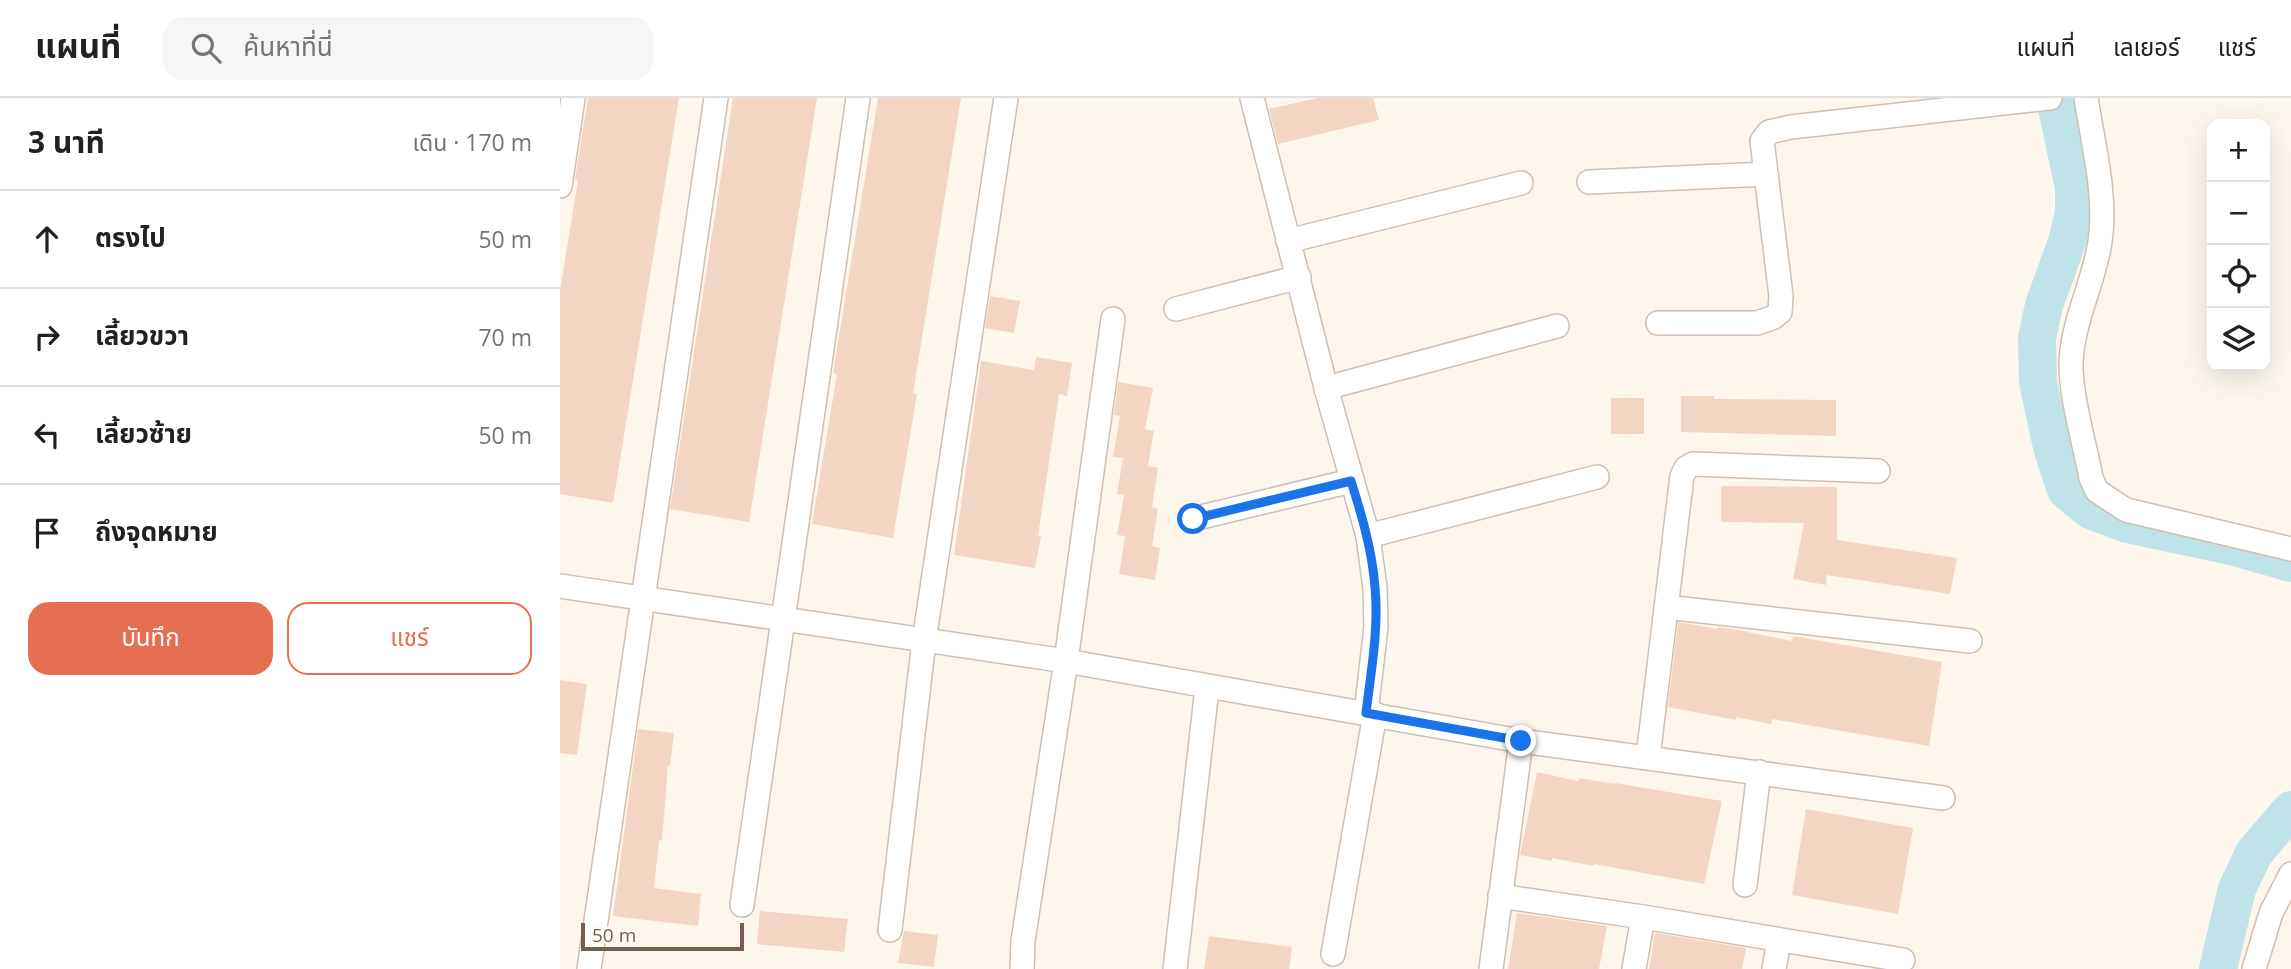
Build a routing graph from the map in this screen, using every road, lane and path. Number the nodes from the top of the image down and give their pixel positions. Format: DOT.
graph roads {
  1 [pos="573,98"];
  2 [pos="716,98"];
  3 [pos="858,98"];
  4 [pos="1006,98"];
  5 [pos="2086,98"];
  6 [pos="1258,99"];
  7 [pos="2039,99"];
  8 [pos="1766,174"];
  9 [pos="1521,183"];
  10 [pos="1589,183"];
  11 [pos="560,186"];
  12 [pos="1289,241"];
  13 [pos="1299,277"];
  14 [pos="1176,309"];
  15 [pos="1113,319"];
  16 [pos="1658,323"];
  17 [pos="1557,326"];
  18 [pos="1326,388"];
  19 [pos="1878,471"];
  20 [pos="1597,477"];
  21 [pos="1351,481"];
  22 [pos="1193,519"];
  23 [pos="1368,537"];
  24 [pos="2291,550"];
  25 [pos="560,586"];
  26 [pos="643,599"];
  27 [pos="1666,607"];
  28 [pos="783,619"];
  29 [pos="924,641"];
  30 [pos="1970,642"];
  31 [pos="1066,662"];
  32 [pos="1207,688"];
  33 [pos="1370,713"];
  34 [pos="1521,741"];
  35 [pos="1648,757"];
  36 [pos="1759,772"];
  37 [pos="1942,798"];
  38 [pos="2291,874"];
  39 [pos="1745,884"];
  40 [pos="1500,896"];
  41 [pos="742,905"];
  42 [pos="1643,917"];
  43 [pos="891,930"];
  44 [pos="1779,940"];
  45 [pos="1332,954"];
  46 [pos="1903,960"];
  47 [pos="589,969"];
  48 [pos="1022,969"];
  49 [pos="1175,969"];
  50 [pos="1492,969"];
  51 [pos="1634,969"];
  52 [pos="1774,969"];
  53 [pos="2254,969"];
  1 -- 11 [label="street"];
  2 -- 26 [label="street"];
  3 -- 28 [label="street"];
  4 -- 29 [label="street"];
  5 -- 24 [label="street"];
  6 -- 12 [label="street"];
  7 -- 8 [label="street"];
  8 -- 10 [label="street"];
  8 -- 16 [label="street"];
  9 -- 12 [label="street"];
  12 -- 13 [label="street"];
  13 -- 14 [label="street"];
  13 -- 18 [label="street"];
  15 -- 31 [label="street"];
  17 -- 18 [label="street"];
  18 -- 21 [label="street"];
  19 -- 27 [label="street"];
  20 -- 23 [label="street"];
  21 -- 22 [label="street"];
  21 -- 23 [label="street"];
  23 -- 33 [label="street"];
  25 -- 26 [label="street"];
  26 -- 28 [label="street"];
  26 -- 47 [label="street"];
  27 -- 30 [label="street"];
  27 -- 35 [label="street"];
  28 -- 29 [label="street"];
  28 -- 41 [label="street"];
  29 -- 31 [label="street"];
  29 -- 43 [label="street"];
  31 -- 32 [label="street"];
  31 -- 48 [label="street"];
  32 -- 33 [label="street"];
  32 -- 49 [label="street"];
  33 -- 34 [label="street"];
  33 -- 45 [label="street"];
  34 -- 35 [label="street"];
  34 -- 40 [label="street"];
  35 -- 36 [label="street"];
  36 -- 37 [label="street"];
  36 -- 39 [label="street"];
  38 -- 53 [label="street"];
  40 -- 42 [label="street"];
  40 -- 50 [label="street"];
  42 -- 44 [label="street"];
  42 -- 51 [label="street"];
  44 -- 46 [label="street"];
  44 -- 52 [label="street"];
}
